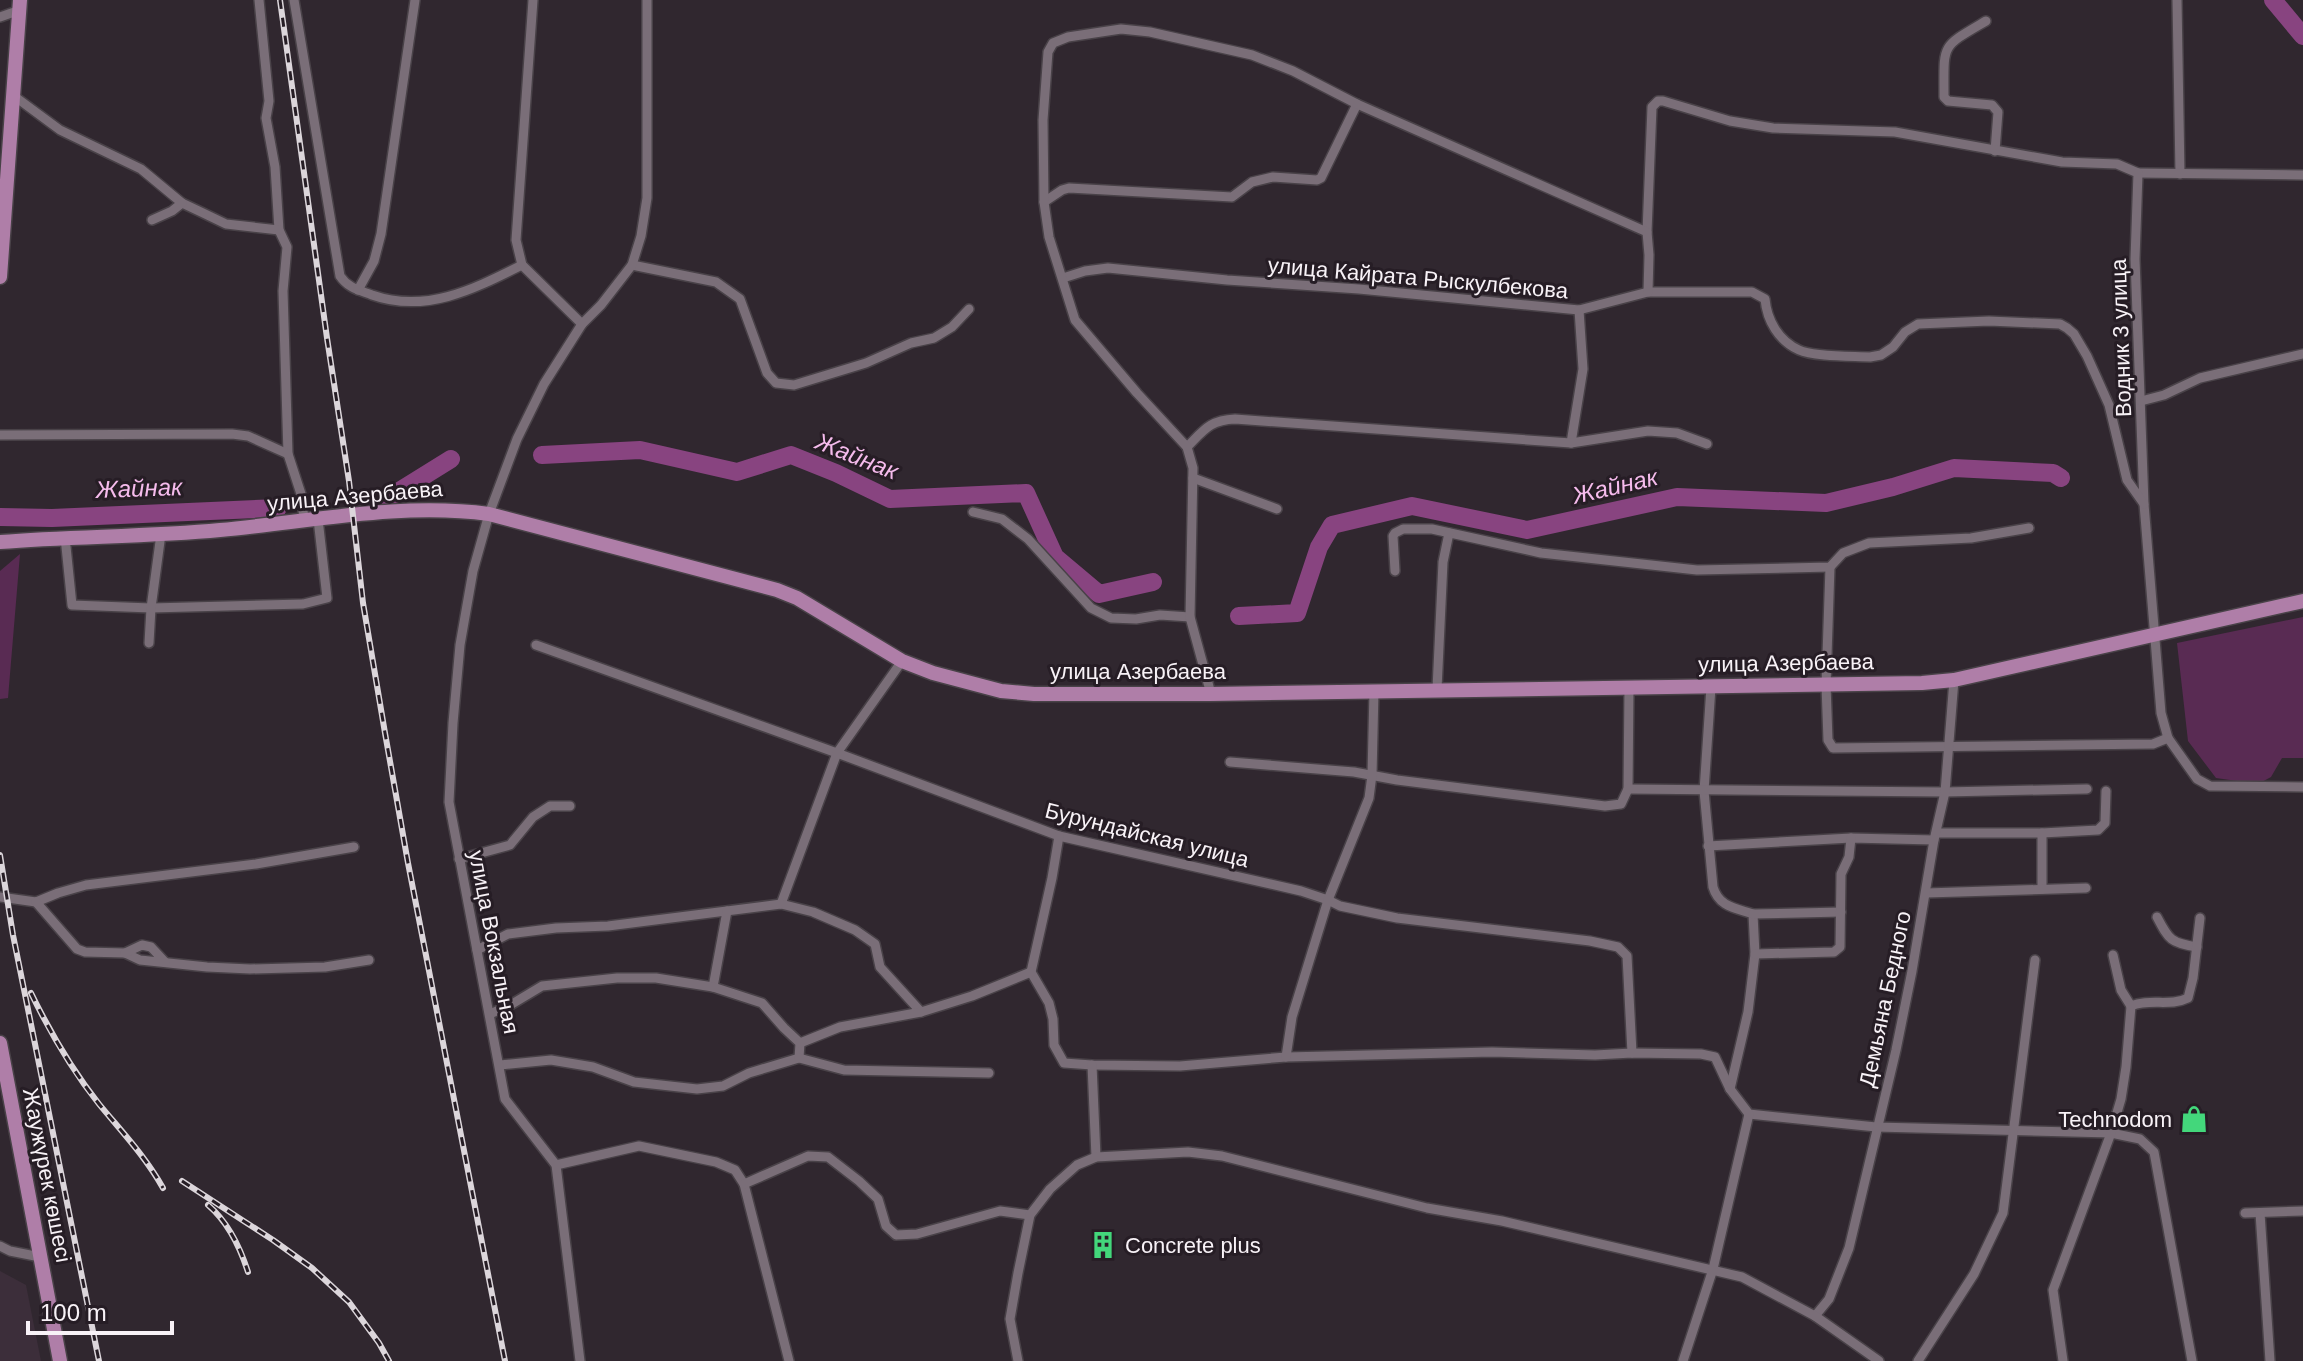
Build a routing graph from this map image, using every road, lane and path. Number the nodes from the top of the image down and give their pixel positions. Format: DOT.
graph roads {
  1 [pos="259,0"];
  2 [pos="294,0"];
  3 [pos="415,0"];
  4 [pos="533,0"];
  5 [pos="647,0"];
  6 [pos="2177,0"];
  7 [pos="20,5"];
  8 [pos="0,17"];
  9 [pos="1986,21"];
  10 [pos="14,96"];
  11 [pos="1357,104"];
  12 [pos="1995,151"];
  13 [pos="2138,173"];
  14 [pos="2180,174"];
  15 [pos="2302,177"];
  16 [pos="1044,202"];
  17 [pos="182,203"];
  18 [pos="152,220"];
  19 [pos="2,226"];
  20 [pos="279,230"];
  21 [pos="1647,232"];
  22 [pos="522,265"];
  23 [pos="632,265"];
  24 [pos="0,277"];
  25 [pos="1063,278"];
  26 [pos="358,290"];
  27 [pos="1648,292"];
  28 [pos="969,309"];
  29 [pos="1579,310"];
  30 [pos="582,324"];
  31 [pos="2303,354"];
  32 [pos="2141,401"];
  33 [pos="0,435"];
  34 [pos="1571,443"];
  35 [pos="1707,444"];
  36 [pos="1187,447"];
  37 [pos="288,454"];
  38 [pos="1193,478"];
  39 [pos="2144,504"];
  40 [pos="1277,509"];
  41 [pos="973,512"];
  42 [pos="489,514"];
  43 [pos="311,520"];
  44 [pos="2029,528"];
  45 [pos="1449,533"];
  46 [pos="161,534"];
  47 [pos="65,537"];
  48 [pos="0,542"];
  49 [pos="1830,567"];
  50 [pos="1395,571"];
  51 [pos="2303,601"];
  52 [pos="151,608"];
  53 [pos="1190,617"];
  54 [pos="2154,634"];
  55 [pos="149,643"];
  56 [pos="536,645"];
  57 [pos="902,661"];
  58 [pos="1954,680"];
  59 [pos="1826,685"];
  60 [pos="1711,687"];
  61 [pos="1629,688"];
  62 [pos="1437,689"];
  63 [pos="1374,691"];
  64 [pos="1211,694"];
  65 [pos="2168,738"];
  66 [pos="1949,747"];
  67 [pos="837,753"];
  68 [pos="1230,762"];
  69 [pos="1372,775"];
  70 [pos="2303,787"];
  71 [pos="1628,789"];
  72 [pos="2087,789"];
  73 [pos="1704,791"];
  74 [pos="2106,791"];
  75 [pos="1945,792"];
  76 [pos="570,806"];
  77 [pos="2042,833"];
  78 [pos="1059,836"];
  79 [pos="1936,836"];
  80 [pos="1851,838"];
  81 [pos="1708,846"];
  82 [pos="354,847"];
  83 [pos="459,859"];
  84 [pos="2086,888"];
  85 [pos="2042,889"];
  86 [pos="1926,893"];
  87 [pos="0,897"];
  88 [pos="1328,900"];
  89 [pos="36,902"];
  90 [pos="781,904"];
  91 [pos="727,911"];
  92 [pos="1841,912"];
  93 [pos="1753,914"];
  94 [pos="2157,917"];
  95 [pos="2200,918"];
  96 [pos="2197,947"];
  97 [pos="477,950"];
  98 [pos="125,953"];
  99 [pos="1755,954"];
  100 [pos="2113,955"];
  101 [pos="369,960"];
  102 [pos="2035,960"];
  103 [pos="165,962"];
  104 [pos="1031,972"];
  105 [pos="713,987"];
  106 [pos="2131,1006"];
  107 [pos="921,1012"];
  108 [pos="490,1014"];
  109 [pos="0,1043"];
  110 [pos="800,1043"];
  111 [pos="1632,1053"];
  112 [pos="1286,1057"];
  113 [pos="799,1058"];
  114 [pos="500,1065"];
  115 [pos="1092,1065"];
  116 [pos="989,1073"];
  117 [pos="1730,1089"];
  118 [pos="1749,1114"];
  119 [pos="1876,1127"];
  120 [pos="2014,1131"];
  121 [pos="2111,1133"];
  122 [pos="1096,1157"];
  123 [pos="556,1165"];
  124 [pos="744,1184"];
  125 [pos="2303,1211"];
  126 [pos="2245,1213"];
  127 [pos="2260,1213"];
  128 [pos="1030,1215"];
  129 [pos="0,1246"];
  130 [pos="40,1257"];
  131 [pos="1713,1269"];
  132 [pos="1815,1316"];
  133 [pos="60,1361"];
  134 [pos="580,1361"];
  135 [pos="789,1361"];
  136 [pos="1018,1361"];
  137 [pos="1683,1361"];
  138 [pos="1879,1361"];
  139 [pos="1918,1361"];
  140 [pos="2063,1361"];
  141 [pos="2192,1361"];
  142 [pos="2270,1361"];
  1 -- 20 [label="street"];
  2 -- 26 [label="street"];
  3 -- 26 [label="street"];
  4 -- 22 [label="street"];
  5 -- 23 [label="street"];
  6 -- 14 [label="street"];
  7 -- 8 [label="street"];
  7 -- 10 [label="main road"];
  9 -- 12 [label="street"];
  10 -- 17 [label="street"];
  10 -- 19 [label="main road"];
  11 -- 16 [label="street"];
  11 -- 16 [label="street"];
  11 -- 21 [label="street"];
  12 -- 13 [label="street"];
  12 -- 21 [label="street"];
  13 -- 14 [label="street"];
  13 -- 32 [label="street, Водник 3 улица"];
  14 -- 15 [label="street"];
  16 -- 25 [label="street"];
  17 -- 18 [label="street"];
  17 -- 20 [label="street"];
  19 -- 24 [label="main road"];
  20 -- 37 [label="street"];
  21 -- 27 [label="street"];
  22 -- 26 [label="street"];
  22 -- 30 [label="street"];
  23 -- 28 [label="street"];
  23 -- 30 [label="street, улица Вокзальная"];
  25 -- 29 [label="street, улица Кайрата Рыскулбекова"];
  25 -- 36 [label="street"];
  27 -- 29 [label="street"];
  27 -- 39 [label="street"];
  29 -- 34 [label="street, улица Кайрата Рыскулбекова"];
  30 -- 42 [label="street, улица Вокзальная"];
  31 -- 32 [label="street"];
  32 -- 39 [label="street, Водник 3 улица"];
  33 -- 37 [label="street"];
  34 -- 35 [label="street"];
  34 -- 36 [label="street"];
  36 -- 38 [label="street"];
  37 -- 43 [label="street"];
  38 -- 40 [label="street"];
  38 -- 53 [label="street"];
  39 -- 54 [label="street, Водник 3 улица"];
  41 -- 53 [label="street"];
  42 -- 43 [label="main road, улица Азербаева"];
  42 -- 57 [label="main road, улица Азербаева"];
  42 -- 83 [label="street, улица Вокзальная"];
  43 -- 46 [label="main road, улица Азербаева"];
  43 -- 52 [label="street"];
  44 -- 49 [label="street"];
  45 -- 49 [label="street"];
  45 -- 50 [label="street"];
  45 -- 62 [label="street"];
  46 -- 47 [label="main road, улица Азербаева"];
  46 -- 52 [label="street"];
  47 -- 48 [label="main road, улица Азербаева"];
  47 -- 52 [label="street"];
  49 -- 59 [label="street"];
  51 -- 54 [label="main road, улица Азербаева"];
  52 -- 55 [label="street"];
  53 -- 64 [label="street"];
  54 -- 58 [label="main road, улица Азербаева"];
  54 -- 65 [label="street, Водник 3 улица"];
  56 -- 67 [label="street, Бурундайская улица"];
  57 -- 64 [label="main road, улица Азербаева"];
  57 -- 67 [label="street"];
  58 -- 59 [label="main road, улица Азербаева"];
  58 -- 66 [label="street, Демьяна Бедного"];
  59 -- 60 [label="main road, улица Азербаева"];
  59 -- 66 [label="street"];
  60 -- 61 [label="main road, улица Азербаева"];
  60 -- 73 [label="street"];
  61 -- 62 [label="main road, улица Азербаева"];
  61 -- 71 [label="street"];
  62 -- 63 [label="main road, улица Азербаева"];
  63 -- 64 [label="main road, улица Азербаева"];
  63 -- 69 [label="street"];
  65 -- 66 [label="street"];
  65 -- 70 [label="street"];
  66 -- 75 [label="street, Демьяна Бедного"];
  67 -- 78 [label="street, Бурундайская улица"];
  67 -- 90 [label="street"];
  68 -- 69 [label="street"];
  69 -- 71 [label="street"];
  69 -- 88 [label="street"];
  71 -- 73 [label="street"];
  72 -- 75 [label="street"];
  73 -- 75 [label="street"];
  73 -- 81 [label="street"];
  74 -- 77 [label="street"];
  75 -- 79 [label="street, Демьяна Бедного"];
  76 -- 83 [label="street"];
  77 -- 79 [label="street"];
  77 -- 85 [label="street"];
  78 -- 88 [label="street, Бурундайская улица"];
  78 -- 104 [label="street"];
  79 -- 80 [label="street"];
  79 -- 86 [label="street, Демьяна Бедного"];
  80 -- 81 [label="street"];
  80 -- 92 [label="street"];
  81 -- 93 [label="street"];
  82 -- 89 [label="street"];
  83 -- 97 [label="street, улица Вокзальная"];
  84 -- 85 [label="street"];
  85 -- 86 [label="street"];
  86 -- 119 [label="street, Демьяна Бедного"];
  87 -- 89 [label="street"];
  88 -- 111 [label="street, Бурундайская улица"];
  88 -- 112 [label="street"];
  89 -- 98 [label="street"];
  90 -- 91 [label="street"];
  90 -- 107 [label="street"];
  91 -- 97 [label="street"];
  91 -- 105 [label="street"];
  92 -- 93 [label="street"];
  92 -- 99 [label="street"];
  93 -- 99 [label="street"];
  94 -- 96 [label="street"];
  95 -- 96 [label="street"];
  96 -- 106 [label="street"];
  97 -- 108 [label="street, улица Вокзальная"];
  98 -- 103 [label="street"];
  98 -- 103 [label="street"];
  99 -- 117 [label="street"];
  100 -- 106 [label="street"];
  101 -- 103 [label="street"];
  102 -- 120 [label="street"];
  104 -- 107 [label="street"];
  104 -- 115 [label="street"];
  105 -- 108 [label="street"];
  105 -- 110 [label="street"];
  106 -- 121 [label="street"];
  107 -- 110 [label="street"];
  108 -- 114 [label="street, улица Вокзальная"];
  109 -- 130 [label="main road, Жаужүрек көшесі"];
  110 -- 113 [label="street"];
  111 -- 112 [label="street"];
  111 -- 117 [label="street"];
  112 -- 115 [label="street"];
  113 -- 114 [label="street"];
  113 -- 116 [label="street"];
  114 -- 123 [label="street, улица Вокзальная"];
  115 -- 122 [label="street"];
  117 -- 118 [label="street"];
  118 -- 119 [label="street"];
  118 -- 131 [label="street"];
  119 -- 120 [label="street"];
  119 -- 132 [label="street, Демьяна Бедного"];
  120 -- 121 [label="street"];
  120 -- 139 [label="street"];
  121 -- 140 [label="street"];
  121 -- 141 [label="street"];
  122 -- 128 [label="street"];
  122 -- 131 [label="street"];
  123 -- 124 [label="street"];
  123 -- 134 [label="street"];
  124 -- 128 [label="street"];
  124 -- 135 [label="street"];
  125 -- 127 [label="street"];
  126 -- 127 [label="street"];
  127 -- 142 [label="street"];
  128 -- 136 [label="street"];
  129 -- 130 [label="street"];
  130 -- 133 [label="main road, Жаужүрек көшесі"];
  131 -- 132 [label="street"];
  131 -- 137 [label="street"];
  132 -- 138 [label="street"];
}
